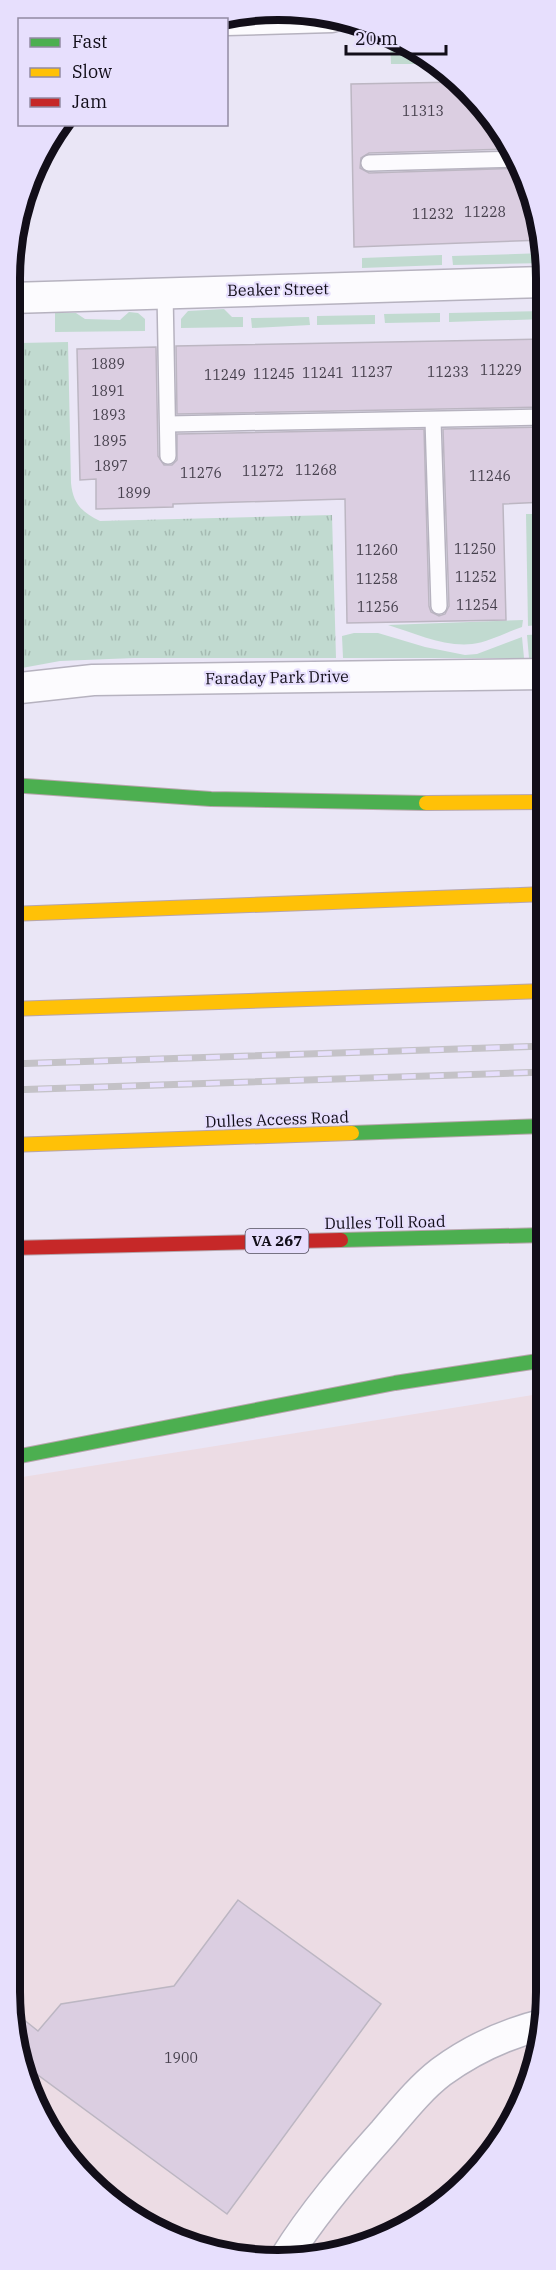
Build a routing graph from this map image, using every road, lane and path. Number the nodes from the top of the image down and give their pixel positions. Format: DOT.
graph roads {
  1 [pos="507,159"];
  2 [pos="369,163"];
  3 [pos="536,282"];
  4 [pos="165,292"];
  5 [pos="20,298"];
  6 [pos="536,417"];
  7 [pos="433,420"];
  8 [pos="168,424"];
  9 [pos="168,456"];
  10 [pos="439,606"];
  11 [pos="536,675"];
  12 [pos="20,688"];
  13 [pos="20,786"];
  14 [pos="536,802"];
  15 [pos="536,894"];
  16 [pos="20,914"];
  17 [pos="536,991"];
  18 [pos="20,1009"];
  19 [pos="536,1126"];
  20 [pos="20,1145"];
  21 [pos="536,1234"];
  22 [pos="20,1248"];
  23 [pos="536,1360"];
  24 [pos="20,1456"];
  25 [pos="534,2028"];
  26 [pos="291,2250"];
  1 -- 2 [label="lane"];
  3 -- 4 [label="street, Beaker Street"];
  4 -- 5 [label="street, Beaker Street"];
  4 -- 8 [label="lane"];
  6 -- 7 [label="lane"];
  7 -- 8 [label="lane"];
  7 -- 10 [label="lane"];
  8 -- 9 [label="lane"];
  11 -- 12 [label="street, Faraday Park Drive"];
  13 -- 14 [label="highway"];
  15 -- 16 [label="highway"];
  17 -- 18 [label="highway"];
  19 -- 20 [label="highway, Dulles Access Road"];
  21 -- 22 [label="highway, Dulles Toll Road / VA 267"];
  23 -- 24 [label="highway"];
  25 -- 26 [label="street"];
}
